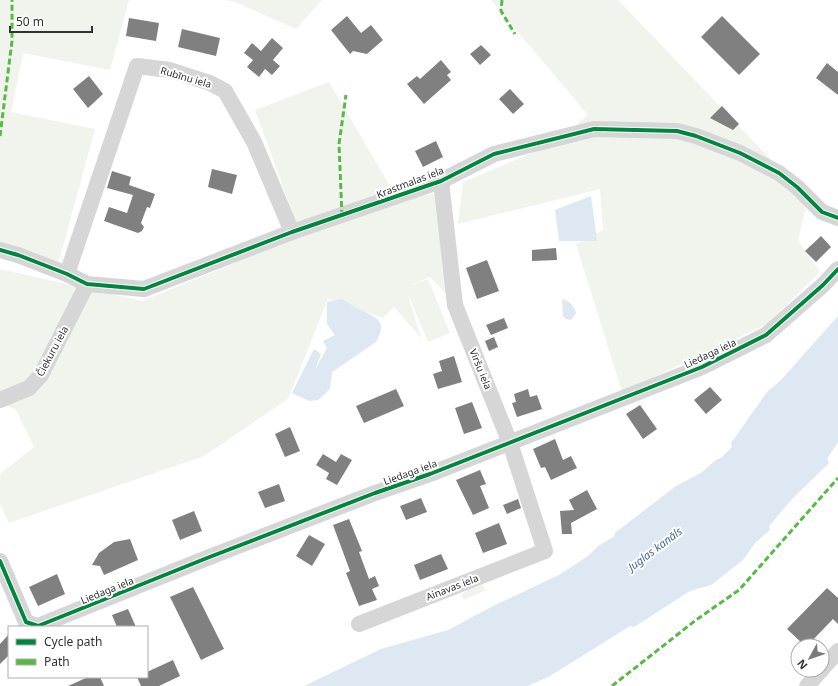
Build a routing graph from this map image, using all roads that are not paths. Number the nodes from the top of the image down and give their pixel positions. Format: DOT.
graph roads {
  1 [pos="441,181"];
  2 [pos="838,218"];
  3 [pos="292,232"];
  4 [pos="0,250"];
  5 [pos="838,269"];
  6 [pos="67,274"];
  7 [pos="87,284"];
  8 [pos="0,400"];
  9 [pos="510,443"];
  10 [pos="545,551"];
  11 [pos="0,561"];
  12 [pos="359,624"];
  13 [pos="838,651"];
  14 [pos="830,660"];
  15 [pos="814,678"];
  16 [pos="807,686"];
  1 -- 2 [label="street, Krastmalas iela"];
  1 -- 3 [label="street, Krastmalas iela"];
  1 -- 9 [label="street, Viršu iela"];
  3 -- 6 [label="street, Rubīnu iela"];
  3 -- 7 [label="street, Krastmalas iela"];
  4 -- 6 [label="street, Krastmalas iela"];
  5 -- 9 [label="street, Liedaga iela"];
  6 -- 7 [label="street, Krastmalas iela"];
  7 -- 8 [label="street, Čiekuru iela"];
  9 -- 10 [label="street, Viršu iela"];
  9 -- 11 [label="street, Liedaga iela"];
  10 -- 12 [label="street, Ainavas iela"];
  13 -- 14 [label="street"];
  15 -- 16 [label="street"];
}
